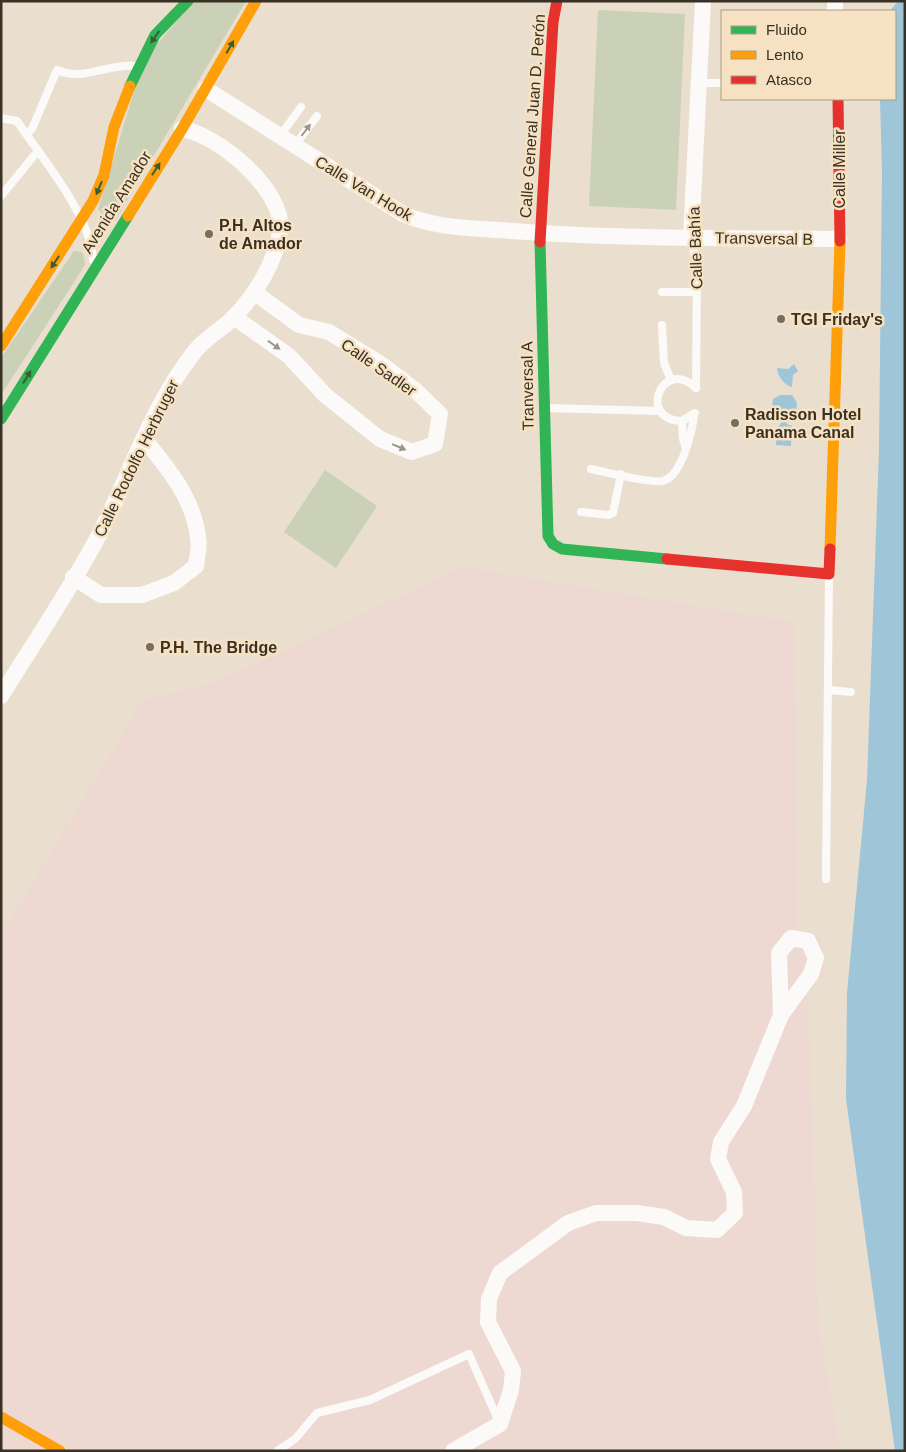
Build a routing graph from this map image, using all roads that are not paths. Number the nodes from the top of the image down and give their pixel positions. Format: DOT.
graph roads {
  1 [pos="188,1"];
  2 [pos="256,1"];
  3 [pos="557,1"];
  4 [pos="703,1"];
  5 [pos="138,66"];
  6 [pos="699,83"];
  7 [pos="721,83"];
  8 [pos="206,89"];
  9 [pos="838,100"];
  10 [pos="301,106"];
  11 [pos="317,116"];
  12 [pos="1,118"];
  13 [pos="182,129"];
  14 [pos="26,134"];
  15 [pos="280,136"];
  16 [pos="294,145"];
  17 [pos="37,152"];
  18 [pos="1,196"];
  19 [pos="89,208"];
  20 [pos="97,220"];
  21 [pos="82,222"];
  22 [pos="540,233"];
  23 [pos="691,238"];
  24 [pos="839,239"];
  25 [pos="93,270"];
  26 [pos="254,292"];
  27 [pos="662,292"];
  28 [pos="696,292"];
  29 [pos="234,317"];
  30 [pos="662,325"];
  31 [pos="1,346"];
  32 [pos="671,380"];
  33 [pos="544,408"];
  34 [pos="660,411"];
  35 [pos="1,418"];
  36 [pos="682,421"];
  37 [pos="144,439"];
  38 [pos="686,448"];
  39 [pos="590,469"];
  40 [pos="620,474"];
  41 [pos="581,512"];
  42 [pos="829,574"];
  43 [pos="73,578"];
  44 [pos="828,690"];
  45 [pos="851,692"];
  46 [pos="1,696"];
  47 [pos="826,880"];
  48 [pos="781,1015"];
  49 [pos="1,1417"];
  50 [pos="500,1424"];
  51 [pos="60,1451"];
  52 [pos="277,1451"];
  53 [pos="453,1451"];
  1 -- 5 [label="main road, Avenida Amador, one-way"];
  8 -- 2 [label="main road, Avenida Amador, one-way"];
  3 -- 22 [label="main road, Calle General Juan D. Perón"];
  4 -- 6 [label="street, Calle Bahía"];
  5 -- 14 [label="lane"];
  5 -- 19 [label="main road, Avenida Amador, one-way"];
  6 -- 7 [label="lane"];
  6 -- 23 [label="street, Calle Bahía"];
  8 -- 13 [label="main road, Avenida Amador"];
  8 -- 15 [label="street, Calle Van Hook"];
  9 -- 24 [label="main road, Calle Miller"];
  10 -- 15 [label="lane"];
  16 -- 11 [label="lane, one-way"];
  12 -- 14 [label="lane"];
  25 -- 13 [label="main road, Avenida Amador, one-way"];
  13 -- 26 [label="street, Calle Rodolfo Herbruger"];
  14 -- 17 [label="lane"];
  15 -- 16 [label="street, Calle Van Hook"];
  16 -- 22 [label="street, Calle Van Hook"];
  17 -- 18 [label="lane"];
  17 -- 21 [label="lane"];
  19 -- 20 [label="main road"];
  19 -- 21 [label="main road, Avenida Amador"];
  21 -- 25 [label="lane"];
  21 -- 31 [label="main road, Avenida Amador, one-way"];
  22 -- 23 [label="street, Transversal B"];
  22 -- 33 [label="main road, Tranversal A"];
  23 -- 24 [label="street, Transversal B"];
  23 -- 28 [label="lane, Calle Bahía"];
  24 -- 42 [label="main road, Calle Miller"];
  35 -- 25 [label="main road, Avenida Amador, one-way"];
  26 -- 29 [label="street, Calle Rodolfo Herbruger"];
  29 -- 26 [label="street, Calle Sadler, one-way"];
  27 -- 28 [label="lane"];
  28 -- 32 [label="lane, Calle Bahía"];
  29 -- 37 [label="street, Calle Rodolfo Herbruger"];
  30 -- 32 [label="lane"];
  32 -- 34 [label="lane"];
  33 -- 34 [label="lane"];
  33 -- 42 [label="main road, Tranversal A"];
  34 -- 36 [label="lane"];
  36 -- 38 [label="lane"];
  36 -- 38 [label="lane"];
  37 -- 43 [label="street, Calle Rodolfo Herbruger"];
  37 -- 43 [label="street"];
  38 -- 40 [label="lane"];
  39 -- 40 [label="lane"];
  40 -- 41 [label="lane"];
  42 -- 44 [label="lane"];
  43 -- 46 [label="street, Calle Rodolfo Herbruger"];
  44 -- 45 [label="lane"];
  44 -- 47 [label="lane"];
  48 -- 50 [label="street"];
  49 -- 51 [label="main road"];
  50 -- 52 [label="lane"];
  50 -- 53 [label="street"];
}
